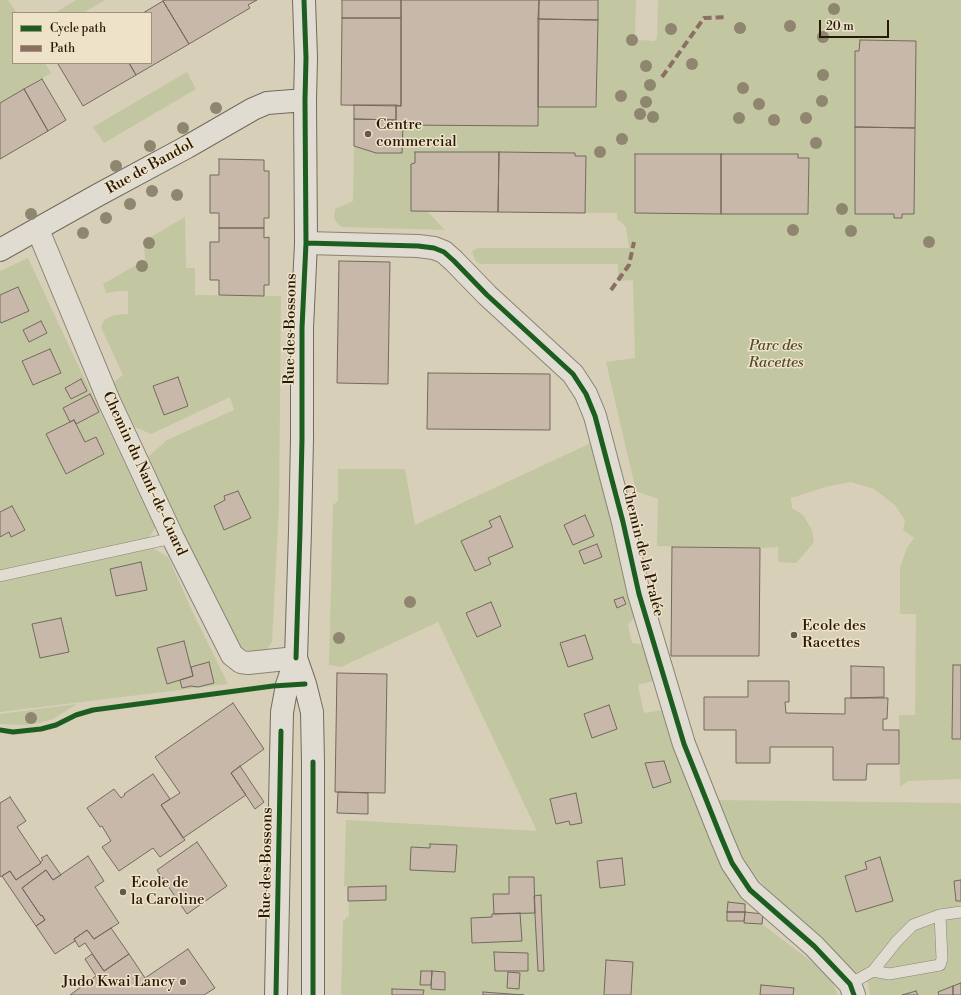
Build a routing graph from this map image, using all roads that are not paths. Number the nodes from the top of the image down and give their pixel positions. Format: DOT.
graph roads {
  1 [pos="304,0"];
  2 [pos="305,100"];
  3 [pos="38,230"];
  4 [pos="306,243"];
  5 [pos="0,250"];
  6 [pos="173,538"];
  7 [pos="0,576"];
  8 [pos="296,658"];
  9 [pos="281,742"];
  10 [pos="312,742"];
  11 [pos="961,912"];
  12 [pos="940,915"];
  13 [pos="873,971"];
  14 [pos="852,989"];
  15 [pos="276,995"];
  16 [pos="312,995"];
  1 -- 2 [label="street, Rue des Bossons"];
  2 -- 3 [label="street, Rue de Bandol"];
  2 -- 4 [label="street, Rue des Bossons"];
  3 -- 5 [label="street, Rue de Bandol"];
  3 -- 6 [label="street, Chemin du Nant-de-Cuard"];
  4 -- 8 [label="street, Rue des Bossons"];
  4 -- 14 [label="street, Chemin de la Pralée"];
  6 -- 7 [label="lane"];
  6 -- 8 [label="street, Chemin du Nant-de-Cuard"];
  8 -- 9 [label="street, Rue des Bossons"];
  8 -- 10 [label="street, Rue des Bossons"];
  9 -- 10 [label="street"];
  9 -- 15 [label="street, Rue des Bossons"];
  10 -- 16 [label="street, Rue des Bossons"];
  11 -- 12 [label="lane"];
  12 -- 13 [label="lane"];
  12 -- 13 [label="lane"];
  13 -- 14 [label="lane"];
}
